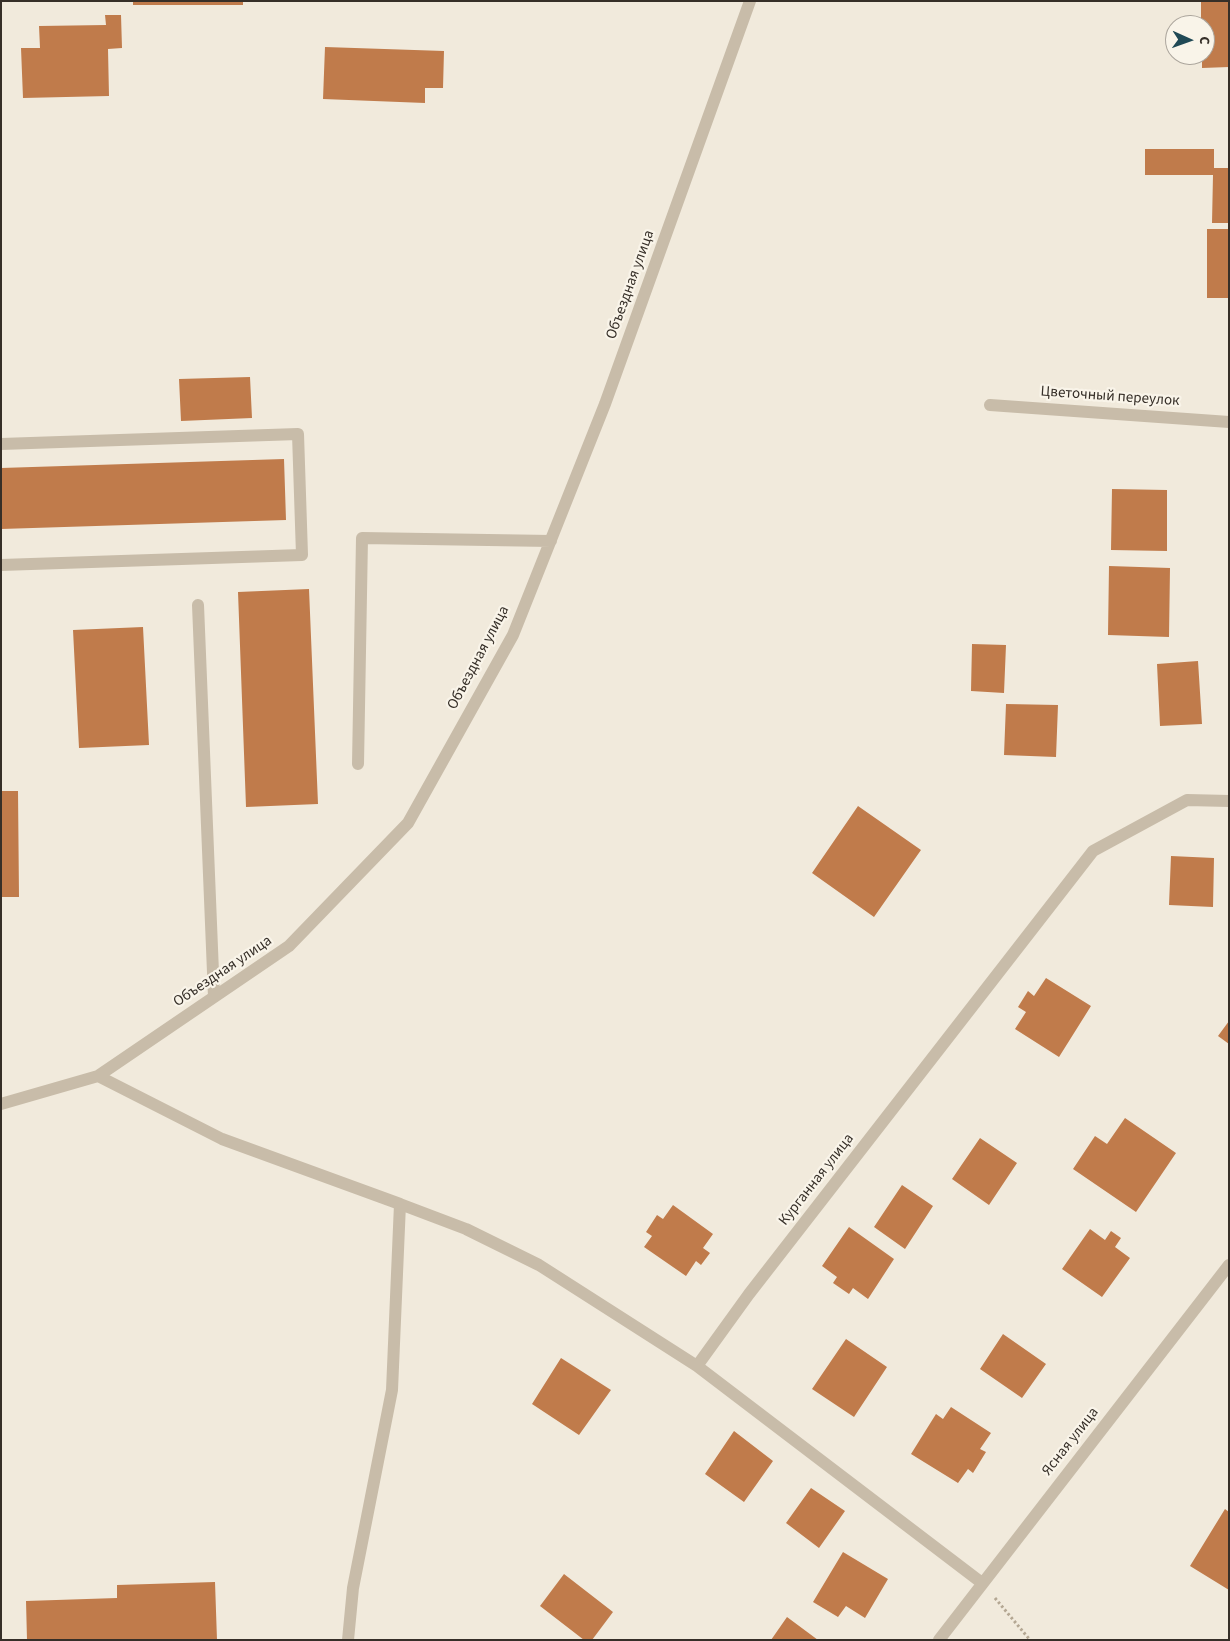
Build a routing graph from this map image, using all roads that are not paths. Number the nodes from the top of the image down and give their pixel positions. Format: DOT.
graph roads {
  1 [pos="750,1"];
  2 [pos="990,405"];
  3 [pos="1229,422"];
  4 [pos="1,444"];
  5 [pos="551,541"];
  6 [pos="1,565"];
  7 [pos="198,605"];
  8 [pos="358,764"];
  9 [pos="1229,801"];
  10 [pos="214,997"];
  11 [pos="98,1076"];
  12 [pos="1,1104"];
  13 [pos="400,1204"];
  14 [pos="1229,1265"];
  15 [pos="697,1366"];
  16 [pos="982,1582"];
  17 [pos="348,1640"];
  18 [pos="939,1640"];
  1 -- 5 [label="street, Объездная улица"];
  2 -- 3 [label="street, Цветочный переулок"];
  4 -- 6 [label="street"];
  5 -- 8 [label="street"];
  5 -- 10 [label="street, Объездная улица"];
  7 -- 10 [label="street"];
  9 -- 15 [label="street, Курганная улица"];
  10 -- 11 [label="street, Объездная улица"];
  11 -- 12 [label="street, Объездная улица"];
  11 -- 13 [label="street"];
  13 -- 15 [label="street"];
  13 -- 17 [label="street"];
  14 -- 16 [label="street, Ясная улица"];
  15 -- 16 [label="street"];
  16 -- 18 [label="street, Ясная улица"];
}
